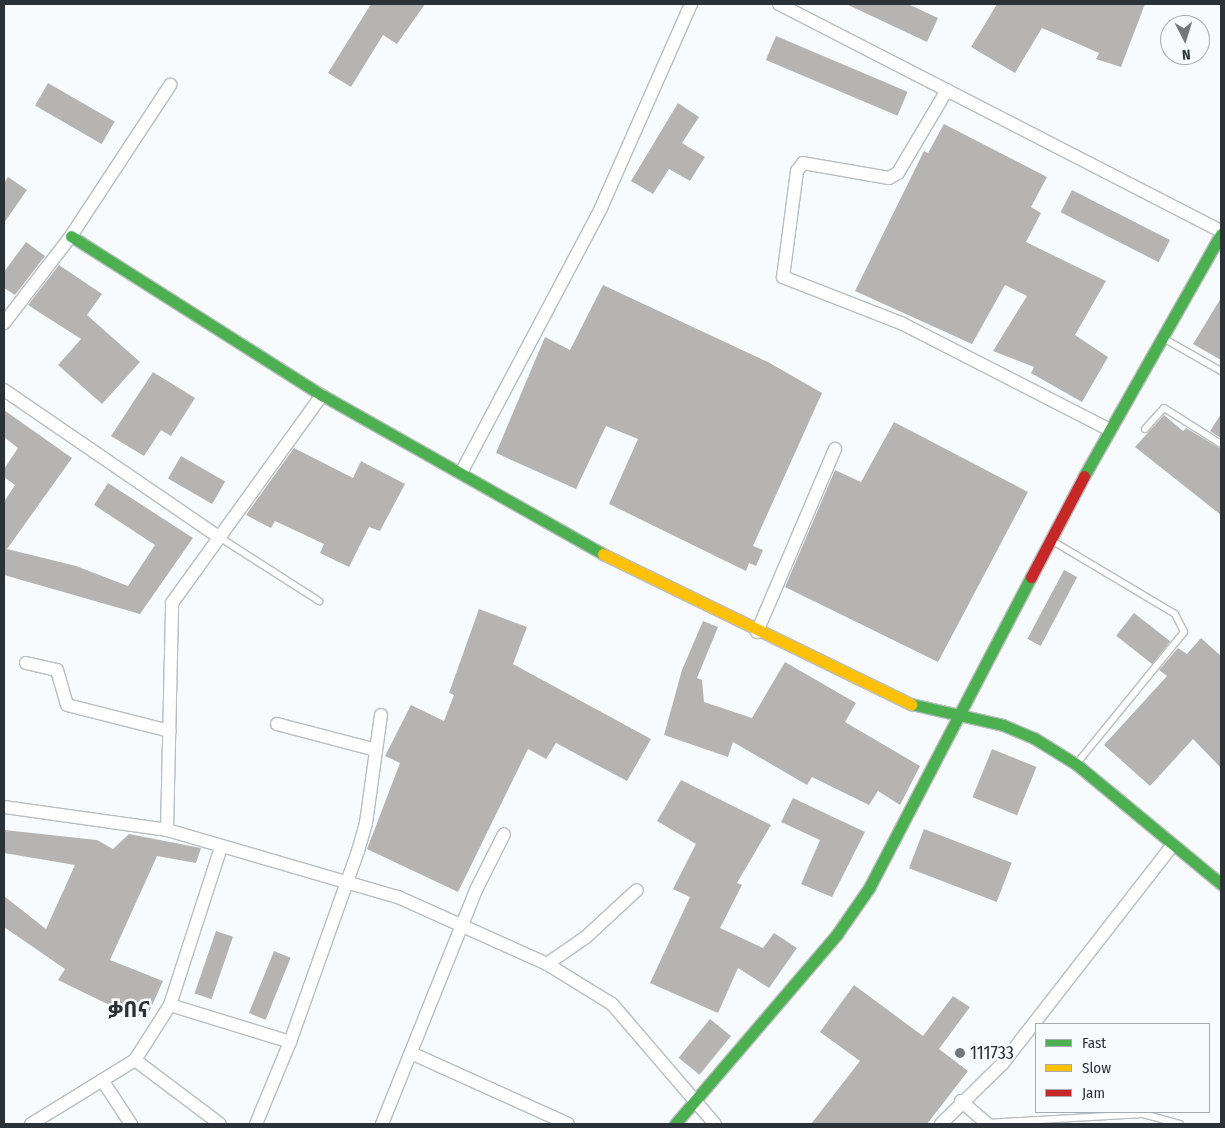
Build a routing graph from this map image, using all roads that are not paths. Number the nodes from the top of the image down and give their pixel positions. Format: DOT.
graph roads {
  1 [pos="691,4"];
  2 [pos="779,4"];
  3 [pos="170,85"];
  4 [pos="947,90"];
  5 [pos="1221,233"];
  6 [pos="71,236"];
  7 [pos="4,323"];
  8 [pos="1163,338"];
  9 [pos="1221,371"];
  10 [pos="4,390"];
  11 [pos="322,395"];
  12 [pos="1108,429"];
  13 [pos="1145,430"];
  14 [pos="1221,444"];
  15 [pos="835,450"];
  16 [pos="462,471"];
  17 [pos="217,536"];
  18 [pos="1050,539"];
  19 [pos="319,600"];
  20 [pos="757,632"];
  21 [pos="26,663"];
  22 [pos="957,715"];
  23 [pos="381,716"];
  24 [pos="277,724"];
  25 [pos="170,731"];
  26 [pos="376,750"];
  27 [pos="1076,764"];
  28 [pos="4,807"];
  29 [pos="168,830"];
  30 [pos="504,834"];
  31 [pos="221,847"];
  32 [pos="1172,847"];
  33 [pos="345,880"];
  34 [pos="1221,884"];
  35 [pos="637,890"];
  36 [pos="463,926"];
  37 [pos="547,964"];
  38 [pos="170,1005"];
  39 [pos="290,1042"];
  40 [pos="411,1053"];
  41 [pos="136,1060"];
  42 [pos="102,1080"];
  43 [pos="961,1101"];
  44 [pos="695,1103"];
  45 [pos="31,1124"];
  46 [pos="132,1124"];
  47 [pos="220,1124"];
  48 [pos="256,1124"];
  49 [pos="382,1124"];
  50 [pos="568,1124"];
  51 [pos="675,1124"];
  52 [pos="715,1124"];
  53 [pos="941,1124"];
  54 [pos="986,1124"];
  55 [pos="1180,1124"];
  1 -- 16 [label="street"];
  2 -- 4 [label="street"];
  3 -- 6 [label="street"];
  4 -- 5 [label="street"];
  4 -- 12 [label="street"];
  5 -- 8 [label="street"];
  6 -- 7 [label="street"];
  6 -- 11 [label="street"];
  8 -- 9 [label="lane"];
  8 -- 12 [label="street"];
  10 -- 17 [label="street"];
  11 -- 16 [label="street"];
  11 -- 17 [label="street"];
  12 -- 18 [label="street"];
  13 -- 14 [label="lane"];
  15 -- 20 [label="street"];
  16 -- 20 [label="street"];
  17 -- 19 [label="lane"];
  17 -- 25 [label="street"];
  18 -- 22 [label="street"];
  18 -- 27 [label="lane"];
  20 -- 22 [label="street"];
  21 -- 25 [label="street"];
  22 -- 27 [label="street"];
  22 -- 44 [label="street"];
  23 -- 26 [label="street"];
  24 -- 26 [label="street"];
  25 -- 29 [label="street"];
  26 -- 33 [label="street"];
  27 -- 32 [label="street"];
  28 -- 29 [label="street"];
  29 -- 31 [label="street"];
  30 -- 36 [label="street"];
  31 -- 33 [label="street"];
  31 -- 38 [label="street"];
  32 -- 34 [label="street"];
  32 -- 43 [label="street"];
  33 -- 36 [label="street"];
  33 -- 39 [label="street"];
  35 -- 37 [label="street"];
  36 -- 37 [label="street"];
  36 -- 40 [label="street"];
  37 -- 44 [label="street"];
  38 -- 39 [label="street"];
  38 -- 41 [label="street"];
  39 -- 48 [label="street"];
  40 -- 49 [label="street"];
  40 -- 50 [label="street"];
  41 -- 42 [label="street"];
  41 -- 47 [label="street"];
  42 -- 45 [label="street"];
  42 -- 46 [label="street"];
  43 -- 53 [label="street"];
  43 -- 54 [label="street"];
  44 -- 51 [label="street"];
  44 -- 52 [label="street"];
  54 -- 55 [label="lane"];
}
